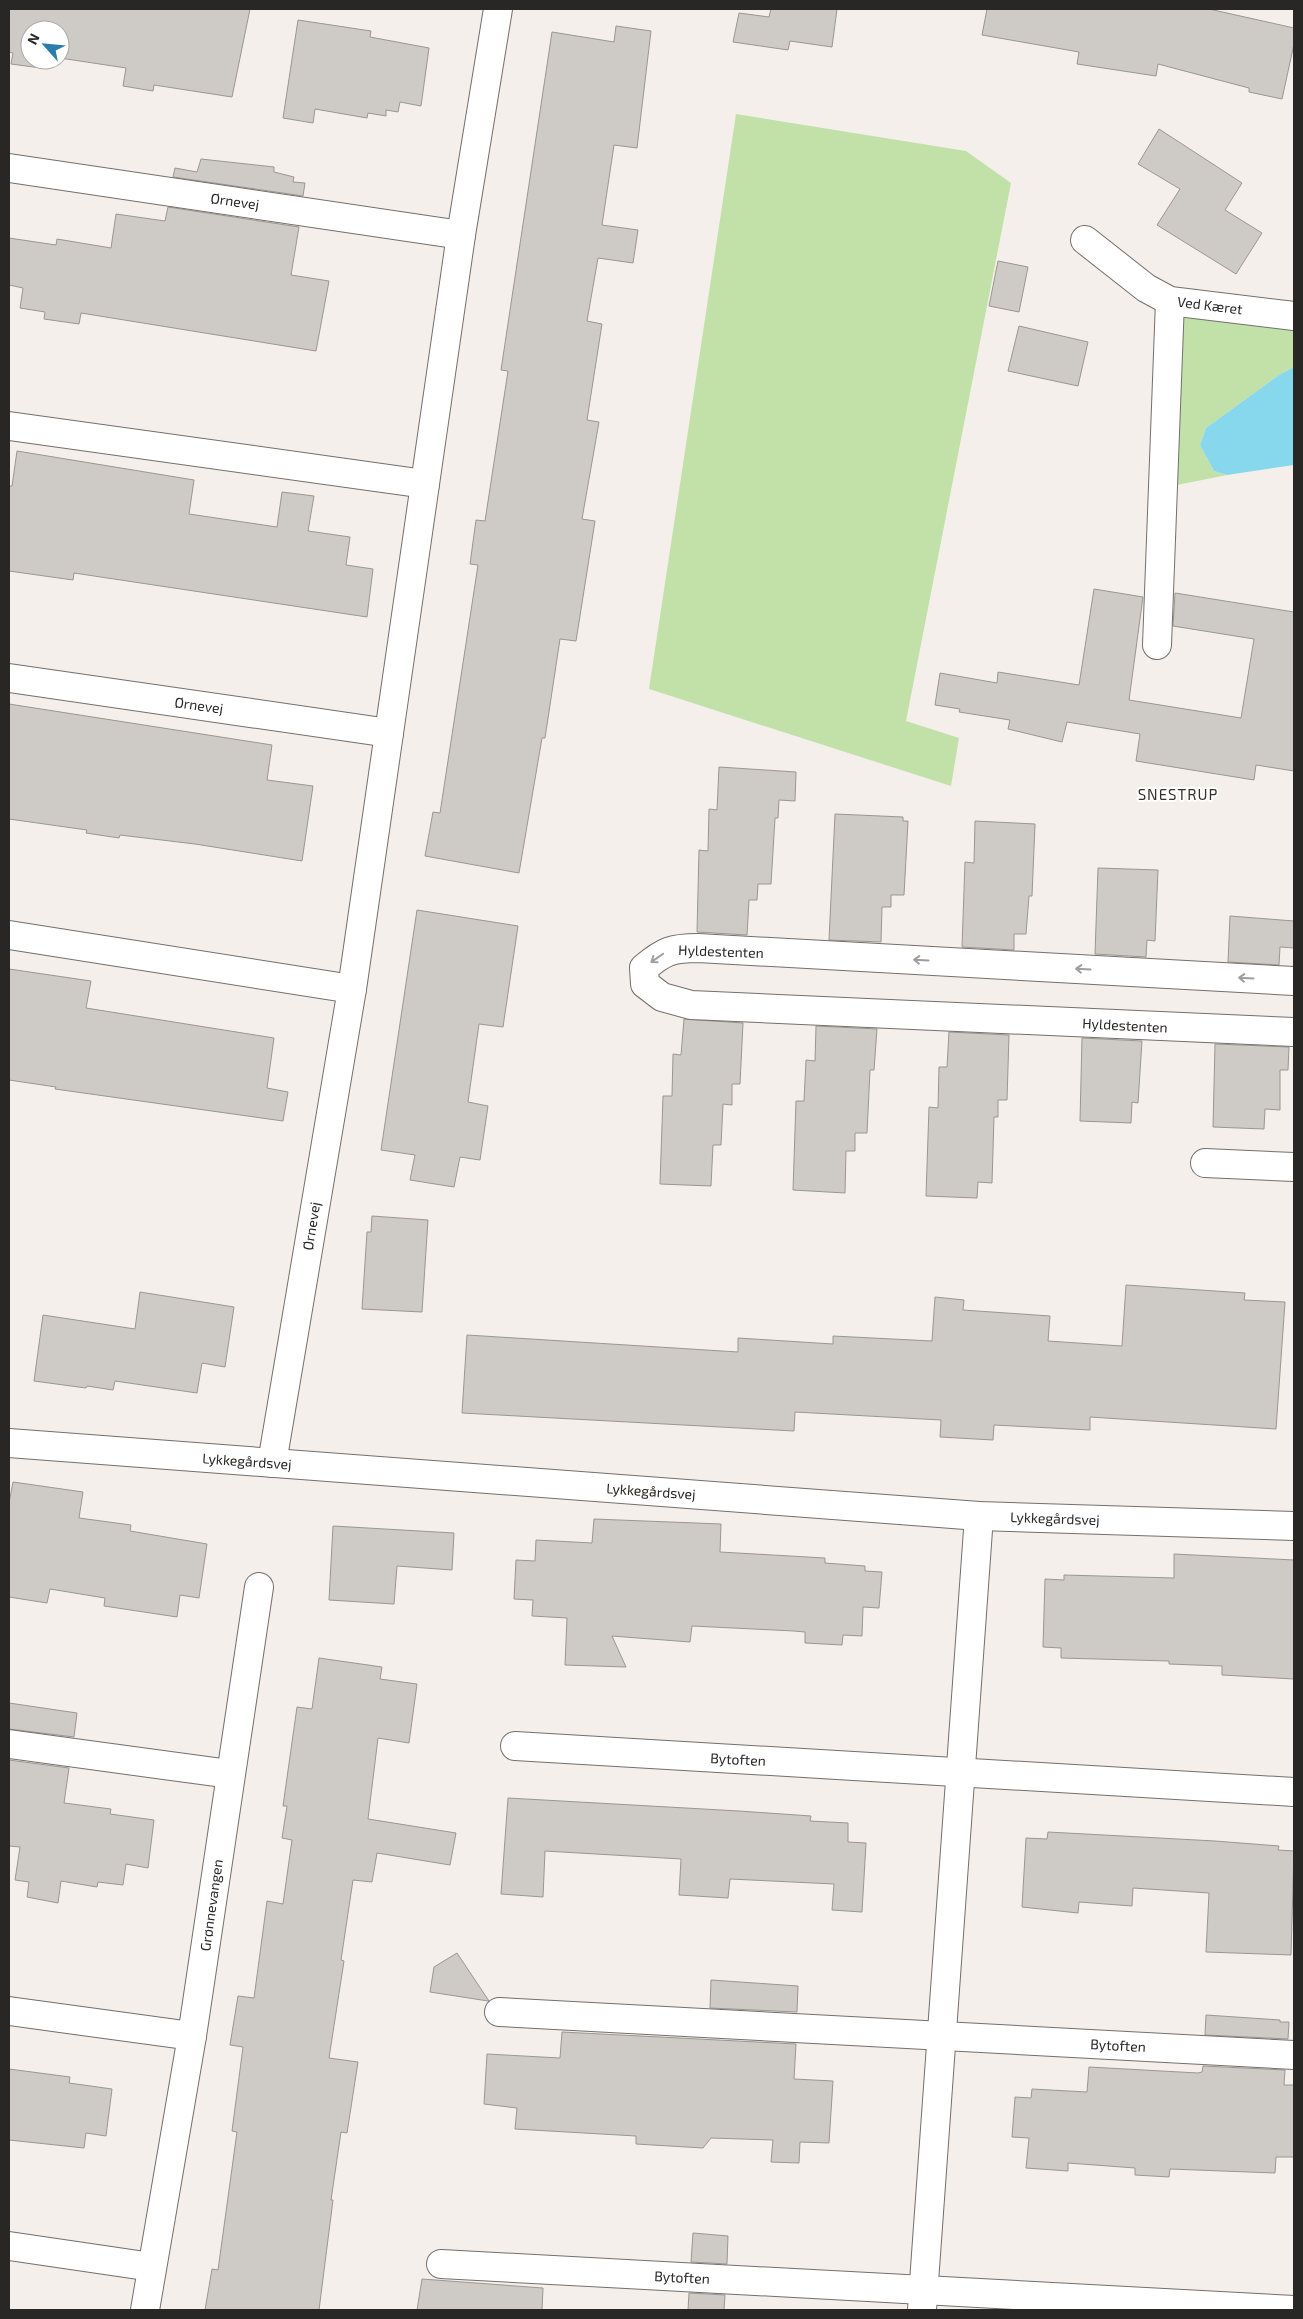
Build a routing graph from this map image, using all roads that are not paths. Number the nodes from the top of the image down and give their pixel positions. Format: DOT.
graph roads {
  1 [pos="498,9"];
  2 [pos="9,168"];
  3 [pos="461,235"];
  4 [pos="1085,240"];
  5 [pos="1170,300"];
  6 [pos="1294,316"];
  7 [pos="9,426"];
  8 [pos="425,484"];
  9 [pos="1157,645"];
  10 [pos="9,678"];
  11 [pos="389,732"];
  12 [pos="9,935"];
  13 [pos="1294,980"];
  14 [pos="352,989"];
  15 [pos="1294,1032"];
  16 [pos="1204,1163"];
  17 [pos="1294,1167"];
  18 [pos="9,1442"];
  19 [pos="272,1463"];
  20 [pos="979,1516"];
  21 [pos="1294,1526"];
  22 [pos="259,1587"];
  23 [pos="9,1744"];
  24 [pos="515,1746"];
  25 [pos="961,1772"];
  26 [pos="230,1774"];
  27 [pos="1294,1792"];
  28 [pos="9,2011"];
  29 [pos="498,2012"];
  30 [pos="192,2036"];
  31 [pos="942,2036"];
  32 [pos="1294,2055"];
  33 [pos="9,2246"];
  34 [pos="441,2264"];
  35 [pos="152,2267"];
  36 [pos="922,2300"];
  37 [pos="145,2310"];
  38 [pos="1294,2310"];
  1 -- 3 [label="street, Ørnevej"];
  2 -- 3 [label="street, Ørnevej"];
  3 -- 8 [label="street, Ørnevej"];
  4 -- 5 [label="street, Ved Kæret"];
  5 -- 6 [label="street, Ved Kæret"];
  5 -- 9 [label="street"];
  7 -- 8 [label="street"];
  8 -- 11 [label="street, Ørnevej"];
  10 -- 11 [label="street, Ørnevej"];
  11 -- 14 [label="street, Ørnevej"];
  12 -- 14 [label="street"];
  13 -- 15 [label="street, Hyldestenten, one-way"];
  14 -- 19 [label="street, Ørnevej"];
  16 -- 17 [label="street"];
  18 -- 19 [label="street, Lykkegårdsvej"];
  19 -- 20 [label="street, Lykkegårdsvej"];
  20 -- 21 [label="street, Lykkegårdsvej"];
  20 -- 25 [label="street"];
  22 -- 26 [label="street, Grønnevangen"];
  23 -- 26 [label="street"];
  24 -- 25 [label="street, Bytoften"];
  25 -- 27 [label="street, Bytoften"];
  25 -- 31 [label="street"];
  26 -- 30 [label="street, Grønnevangen"];
  28 -- 30 [label="street"];
  29 -- 31 [label="street, Bytoften"];
  30 -- 35 [label="street, Grønnevangen"];
  31 -- 32 [label="street, Bytoften"];
  31 -- 36 [label="street"];
  33 -- 35 [label="street"];
  34 -- 36 [label="street, Bytoften"];
  35 -- 37 [label="street, Grønnevangen"];
  36 -- 38 [label="street, Bytoften"];
}
